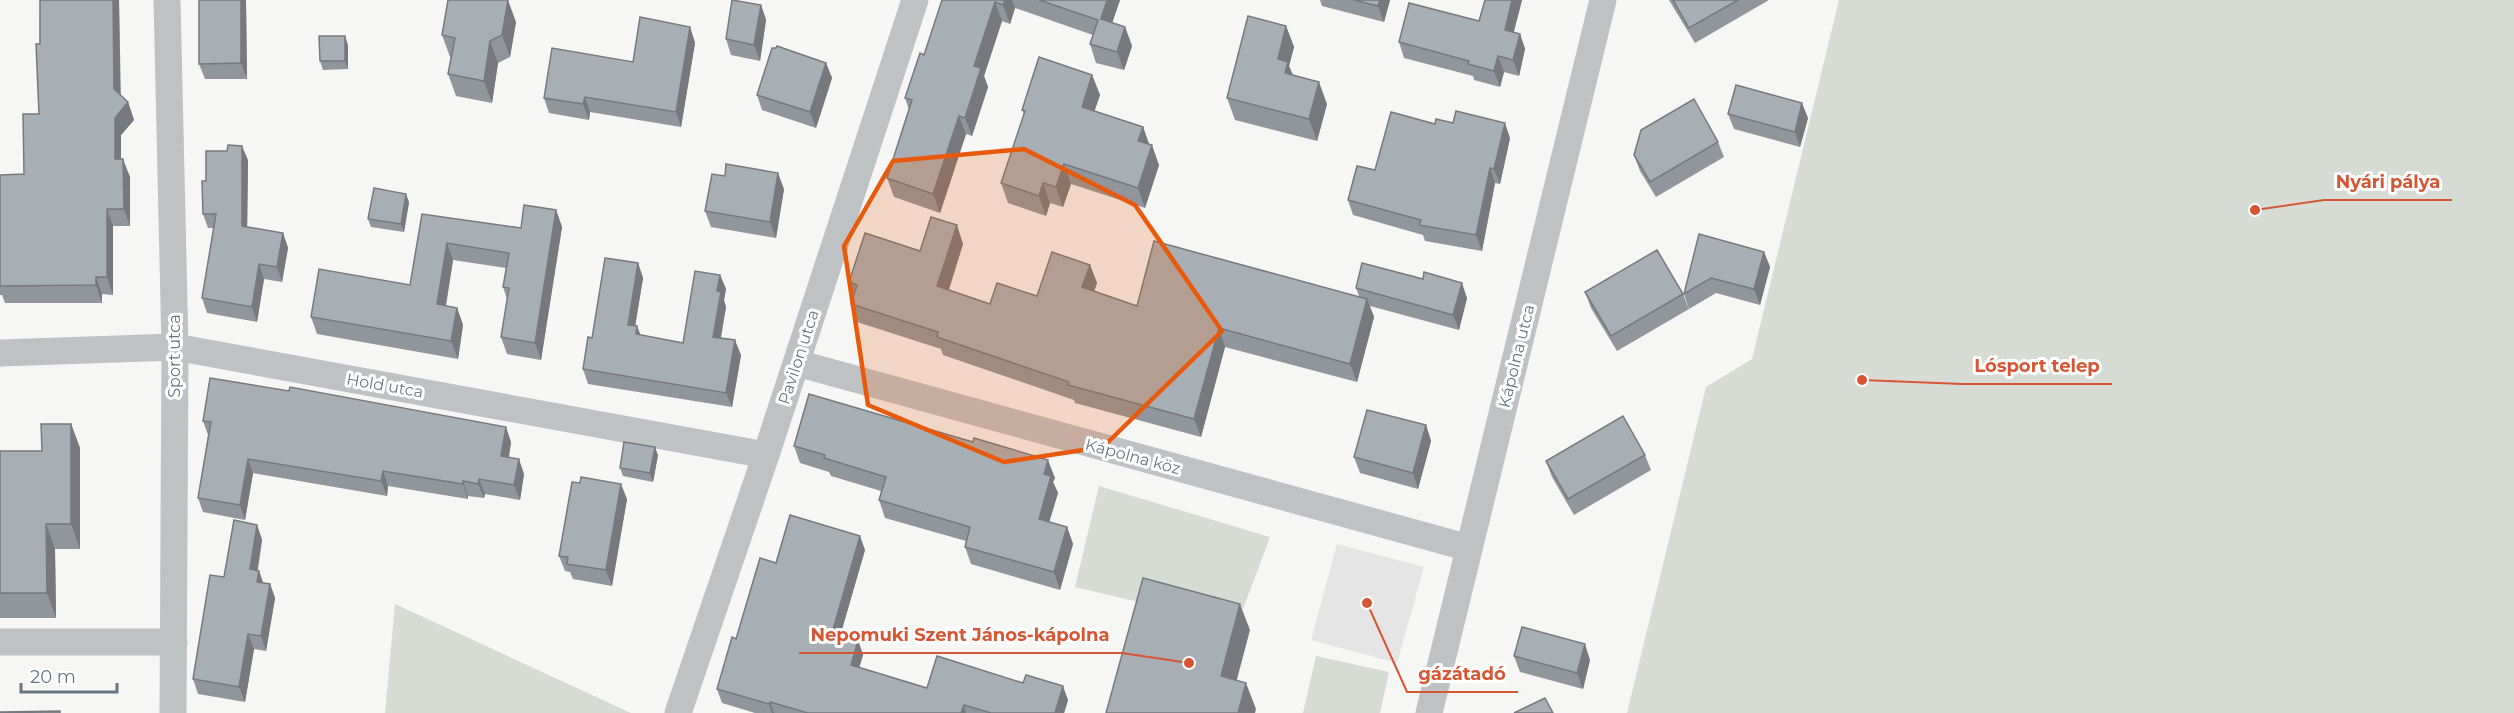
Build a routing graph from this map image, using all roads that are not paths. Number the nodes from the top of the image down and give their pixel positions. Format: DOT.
graph roads {
  1 [pos="168,0"];
  2 [pos="915,0"];
  3 [pos="1603,0"];
  4 [pos="175,347"];
  5 [pos="0,353"];
  6 [pos="797,363"];
  7 [pos="766,455"];
  8 [pos="1468,548"];
  9 [pos="0,642"];
  10 [pos="174,642"];
  11 [pos="173,713"];
  12 [pos="678,713"];
  13 [pos="1429,713"];
  1 -- 4 [label="street, Sport utca"];
  2 -- 6 [label="street, Pavilon utca"];
  3 -- 8 [label="street, Kápolna utca"];
  4 -- 5 [label="street, Hold utca"];
  4 -- 7 [label="street, Hold utca"];
  4 -- 10 [label="street, Sport utca"];
  6 -- 7 [label="street, Pavilon utca"];
  6 -- 8 [label="street, Kápolna köz"];
  7 -- 12 [label="street, Pavilon utca"];
  8 -- 13 [label="street, Kápolna utca"];
  9 -- 10 [label="street"];
  10 -- 11 [label="street, Sport utca"];
}
